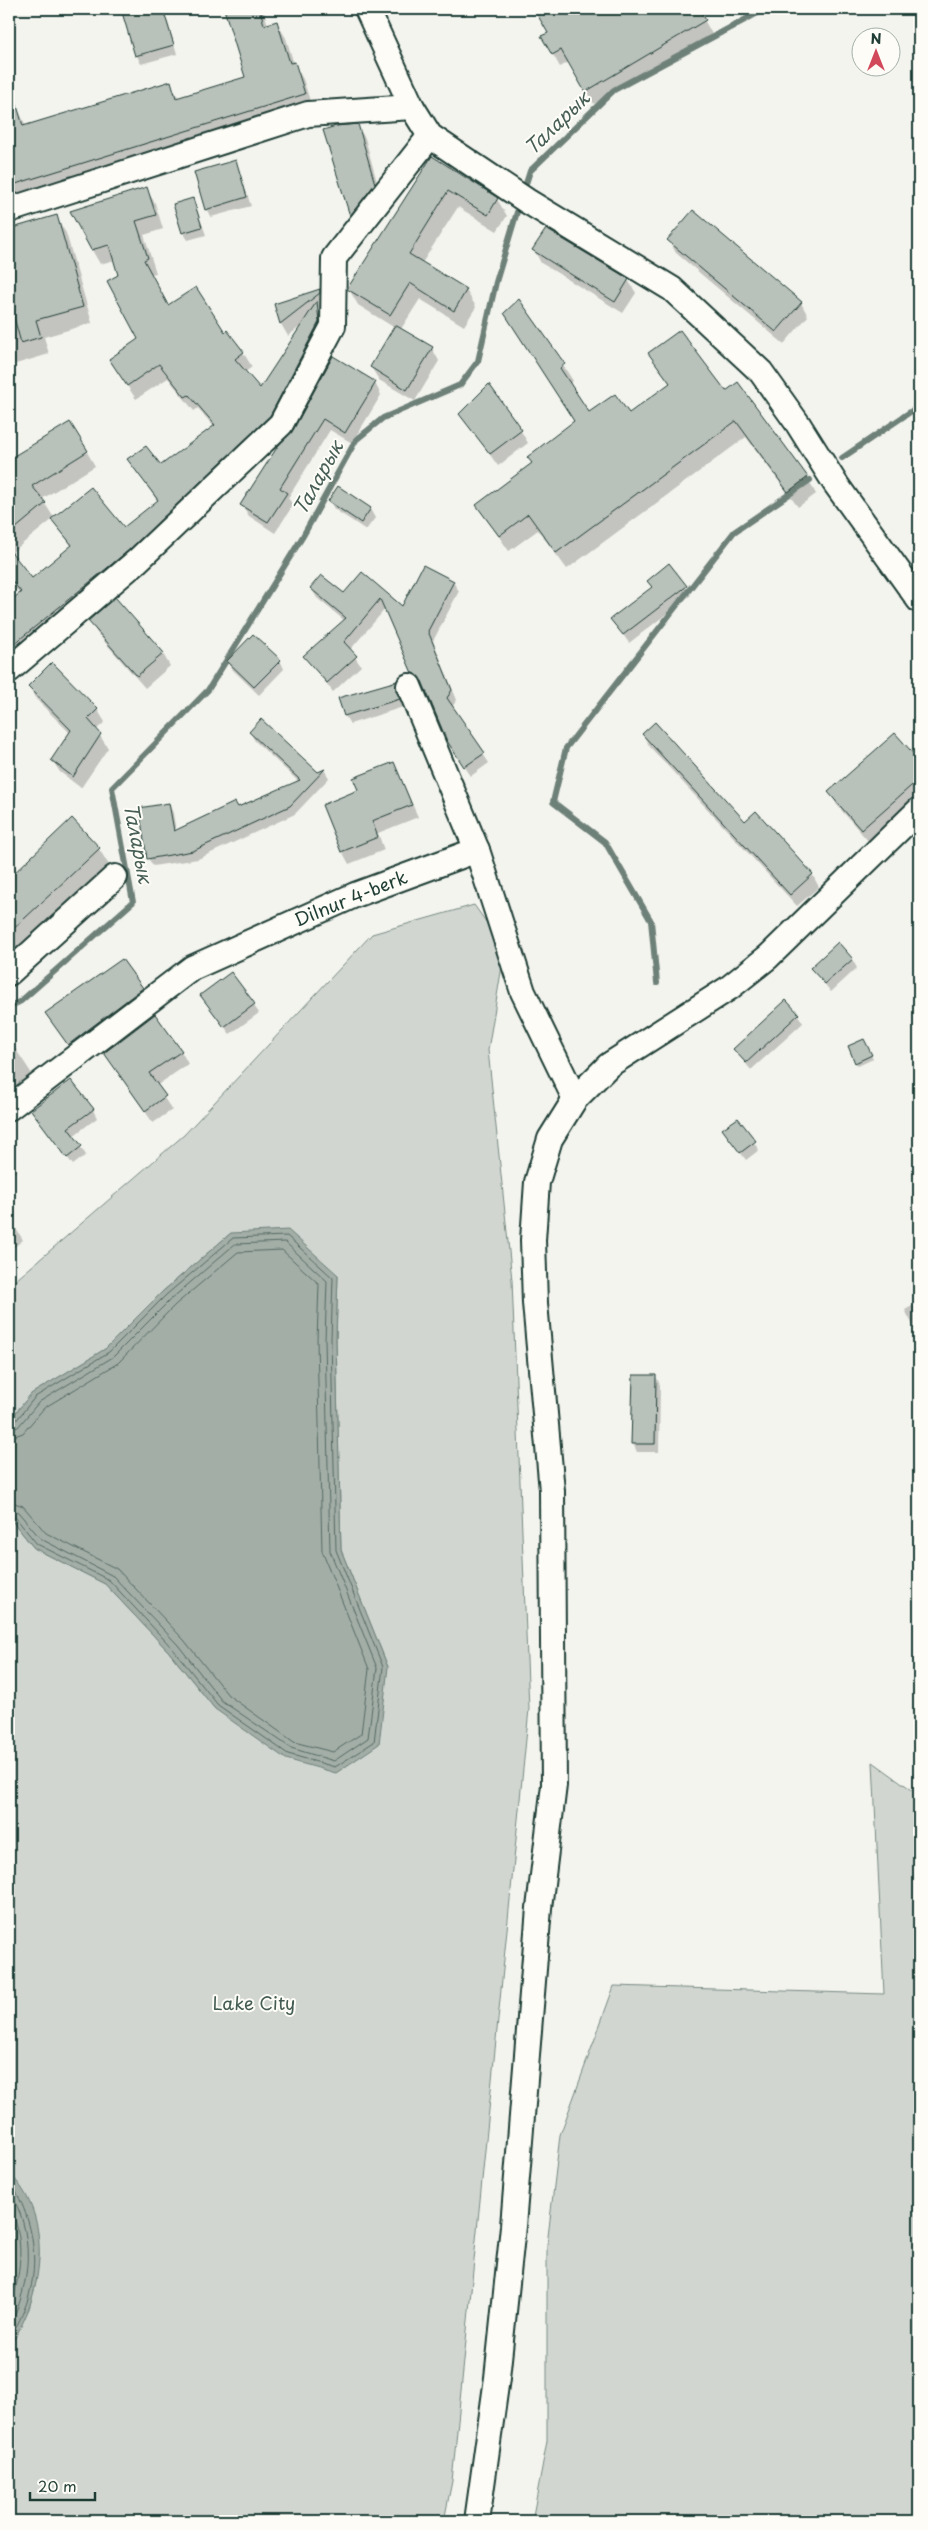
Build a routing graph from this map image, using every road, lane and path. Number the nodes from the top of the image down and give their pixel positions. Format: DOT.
graph roads {
  1 [pos="367,9"];
  2 [pos="412,107"];
  3 [pos="430,136"];
  4 [pos="9,210"];
  5 [pos="919,600"];
  6 [pos="9,670"];
  7 [pos="408,686"];
  8 [pos="919,810"];
  9 [pos="477,850"];
  10 [pos="115,877"];
  11 [pos="9,973"];
  12 [pos="575,1099"];
  13 [pos="9,1108"];
  14 [pos="477,2521"];
  1 -- 2 [label="street"];
  2 -- 3 [label="street"];
  2 -- 4 [label="street"];
  3 -- 5 [label="street"];
  3 -- 6 [label="street"];
  7 -- 9 [label="street"];
  8 -- 12 [label="street"];
  9 -- 12 [label="street"];
  9 -- 13 [label="street, Dilnur 4-berk"];
  10 -- 11 [label="street"];
  12 -- 14 [label="street"];
}
